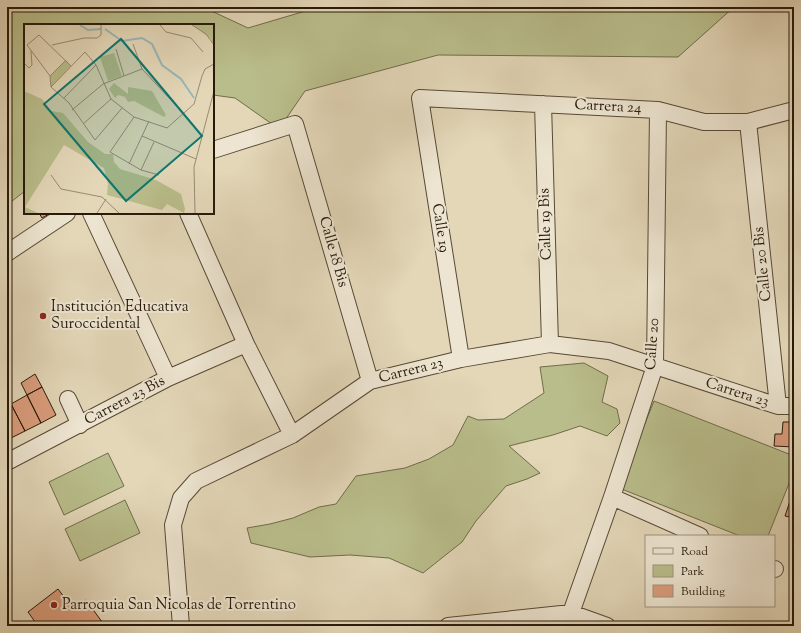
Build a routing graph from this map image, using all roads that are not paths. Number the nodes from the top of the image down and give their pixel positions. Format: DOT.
graph roads {
  1 [pos="420,98"];
  2 [pos="543,104"];
  3 [pos="658,110"];
  4 [pos="794,110"];
  5 [pos="748,122"];
  6 [pos="214,150"];
  7 [pos="66,214"];
  8 [pos="91,214"];
  9 [pos="188,214"];
  10 [pos="7,253"];
  11 [pos="246,344"];
  12 [pos="550,344"];
  13 [pos="461,359"];
  14 [pos="655,366"];
  15 [pos="168,378"];
  16 [pos="370,381"];
  17 [pos="68,399"];
  18 [pos="786,406"];
  19 [pos="80,425"];
  20 [pos="292,435"];
  21 [pos="7,462"];
  22 [pos="612,497"];
  23 [pos="698,535"];
  24 [pos="571,612"];
  25 [pos="181,626"];
  26 [pos="448,626"];
  27 [pos="608,626"];
  1 -- 2 [label="street, Carrera 24"];
  1 -- 13 [label="street, Calle 19"];
  2 -- 3 [label="street, Carrera 24"];
  2 -- 12 [label="street, Calle 19 Bis"];
  3 -- 5 [label="street, Carrera 24"];
  3 -- 14 [label="street, Calle 20"];
  4 -- 5 [label="street, Carrera 24"];
  5 -- 18 [label="street, Calle 20 Bis"];
  6 -- 16 [label="street, Calle 18 Bis"];
  7 -- 10 [label="street"];
  8 -- 15 [label="street"];
  9 -- 11 [label="street"];
  11 -- 15 [label="street, Carrera 23 Bis"];
  11 -- 20 [label="street"];
  12 -- 13 [label="street, Carrera 23"];
  12 -- 14 [label="street, Carrera 23"];
  13 -- 16 [label="street, Carrera 23"];
  14 -- 18 [label="street, Carrera 23"];
  14 -- 22 [label="street, Calle 20"];
  15 -- 19 [label="street, Carrera 23 Bis"];
  16 -- 20 [label="street, Carrera 23"];
  17 -- 19 [label="street"];
  19 -- 21 [label="street, Carrera 23 Bis"];
  20 -- 25 [label="street, Carrera 23"];
  22 -- 23 [label="street"];
  22 -- 24 [label="street, Calle 20"];
  24 -- 26 [label="street"];
  24 -- 27 [label="street"];
}
